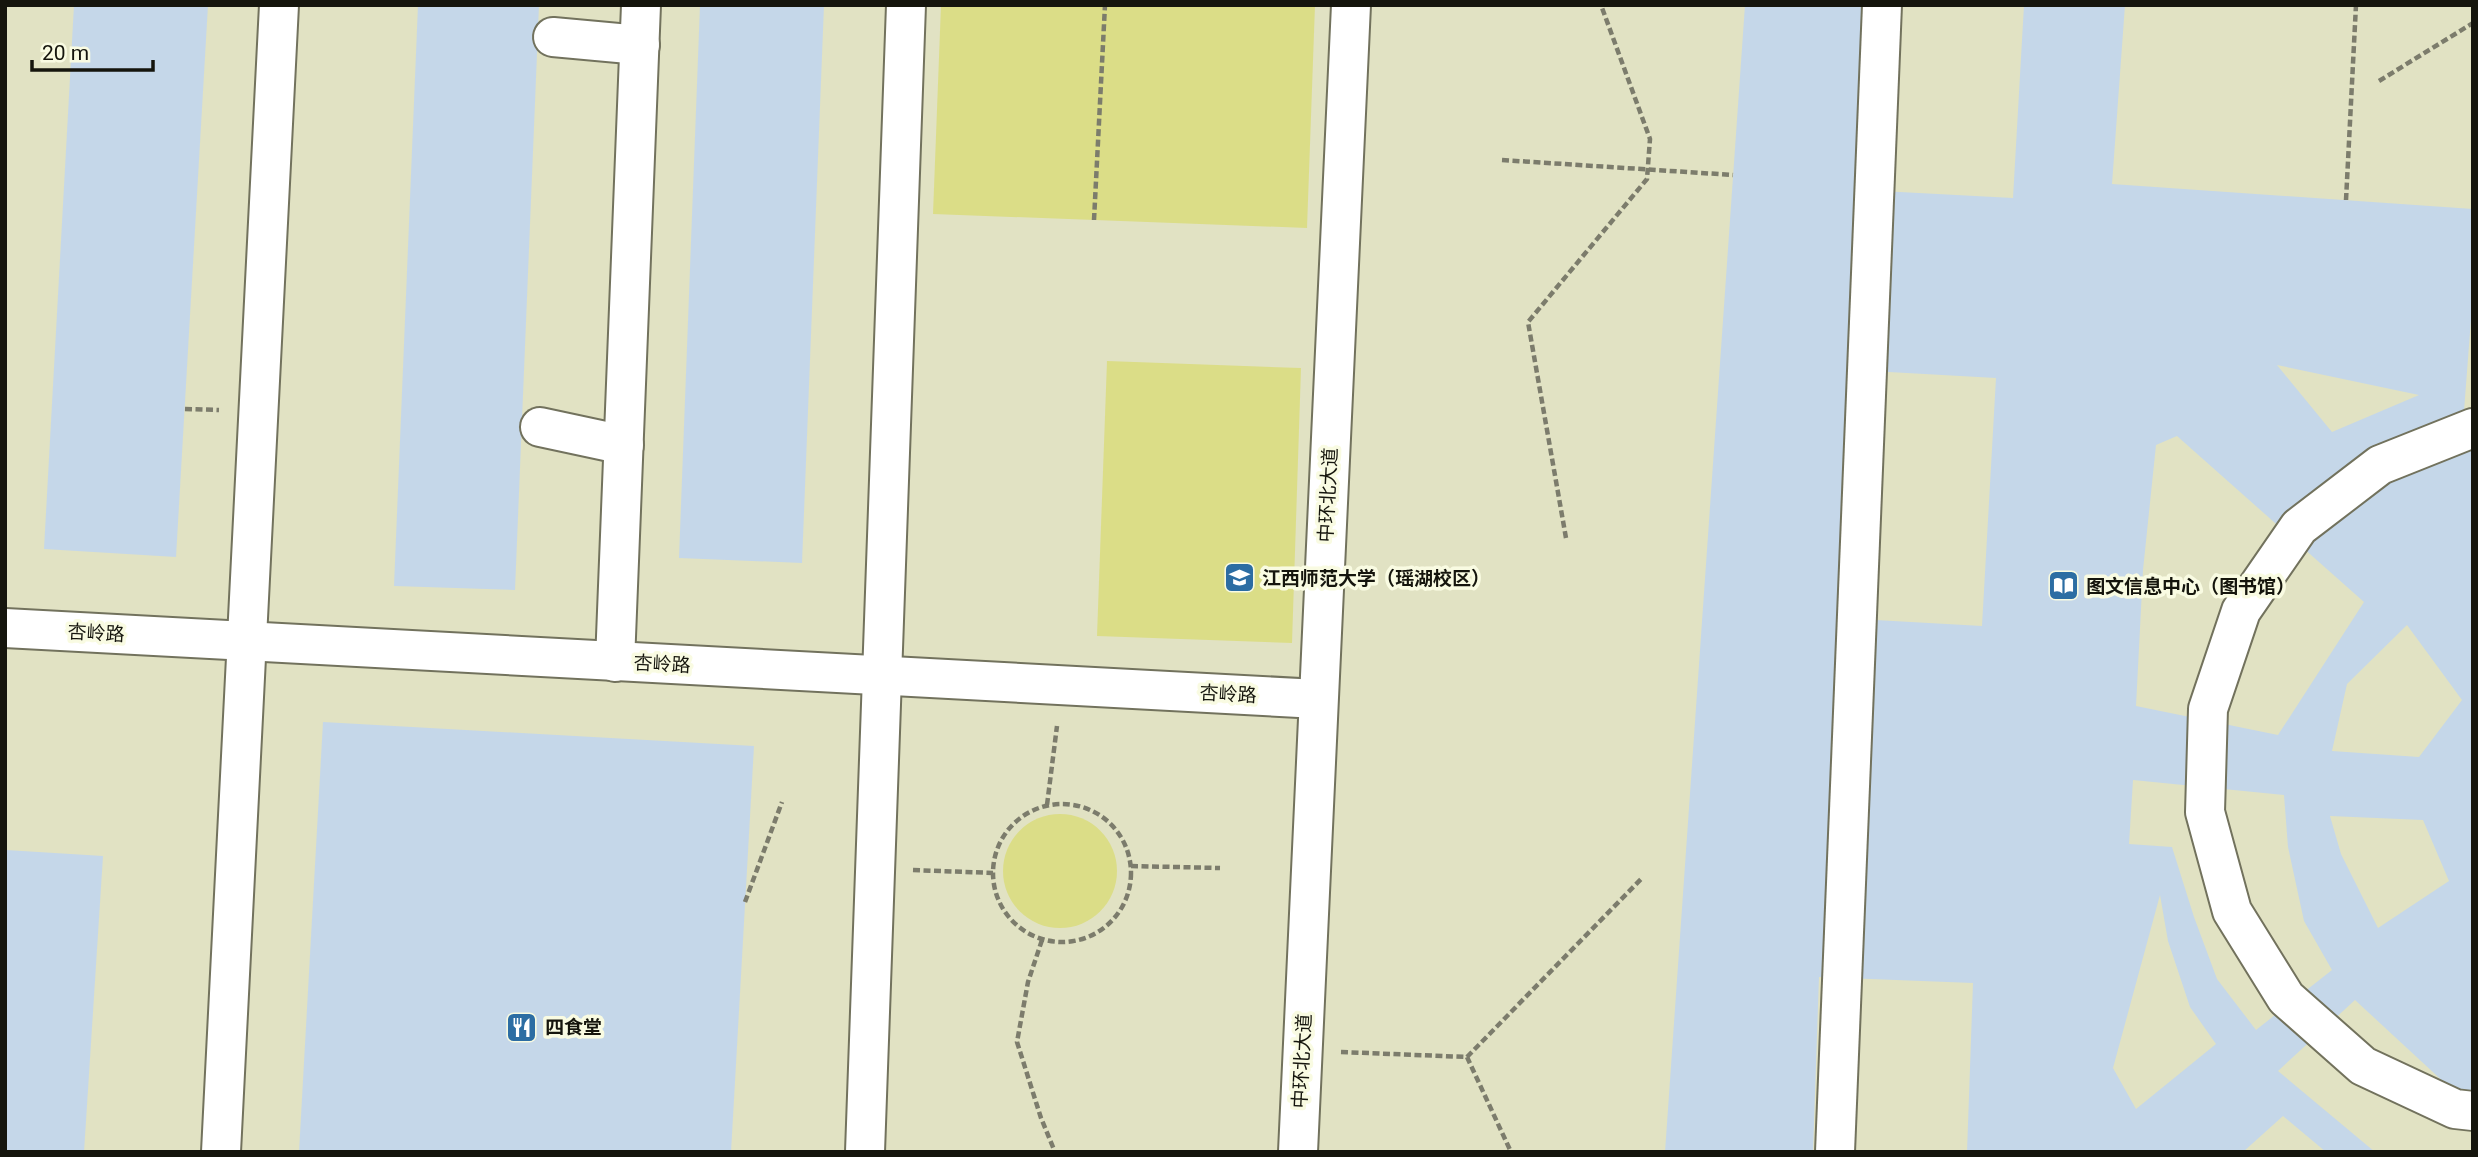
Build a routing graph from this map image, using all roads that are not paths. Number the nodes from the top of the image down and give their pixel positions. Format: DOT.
graph roads {
  1 [pos="279,5"];
  2 [pos="641,5"];
  3 [pos="906,5"];
  4 [pos="1350,5"];
  5 [pos="1882,5"];
  6 [pos="553,37"];
  7 [pos="640,44"];
  8 [pos="540,427"];
  9 [pos="2473,428"];
  10 [pos="624,444"];
  11 [pos="5,628"];
  12 [pos="247,642"];
  13 [pos="615,662"];
  14 [pos="881,675"];
  15 [pos="1318,699"];
  16 [pos="2473,1111"];
  17 [pos="221,1152"];
  18 [pos="865,1152"];
  19 [pos="1298,1152"];
  20 [pos="1835,1152"];
  1 -- 12 [label="street"];
  2 -- 7 [label="street"];
  3 -- 14 [label="street"];
  4 -- 15 [label="street, 中环北大道"];
  5 -- 20 [label="street"];
  6 -- 7 [label="street"];
  7 -- 10 [label="street"];
  8 -- 10 [label="street"];
  9 -- 16 [label="street"];
  10 -- 13 [label="street"];
  11 -- 12 [label="street, 杏岭路"];
  12 -- 13 [label="street, 杏岭路"];
  12 -- 17 [label="street"];
  13 -- 14 [label="street, 杏岭路"];
  14 -- 15 [label="street, 杏岭路"];
  14 -- 18 [label="street"];
  15 -- 19 [label="street, 中环北大道"];
}
